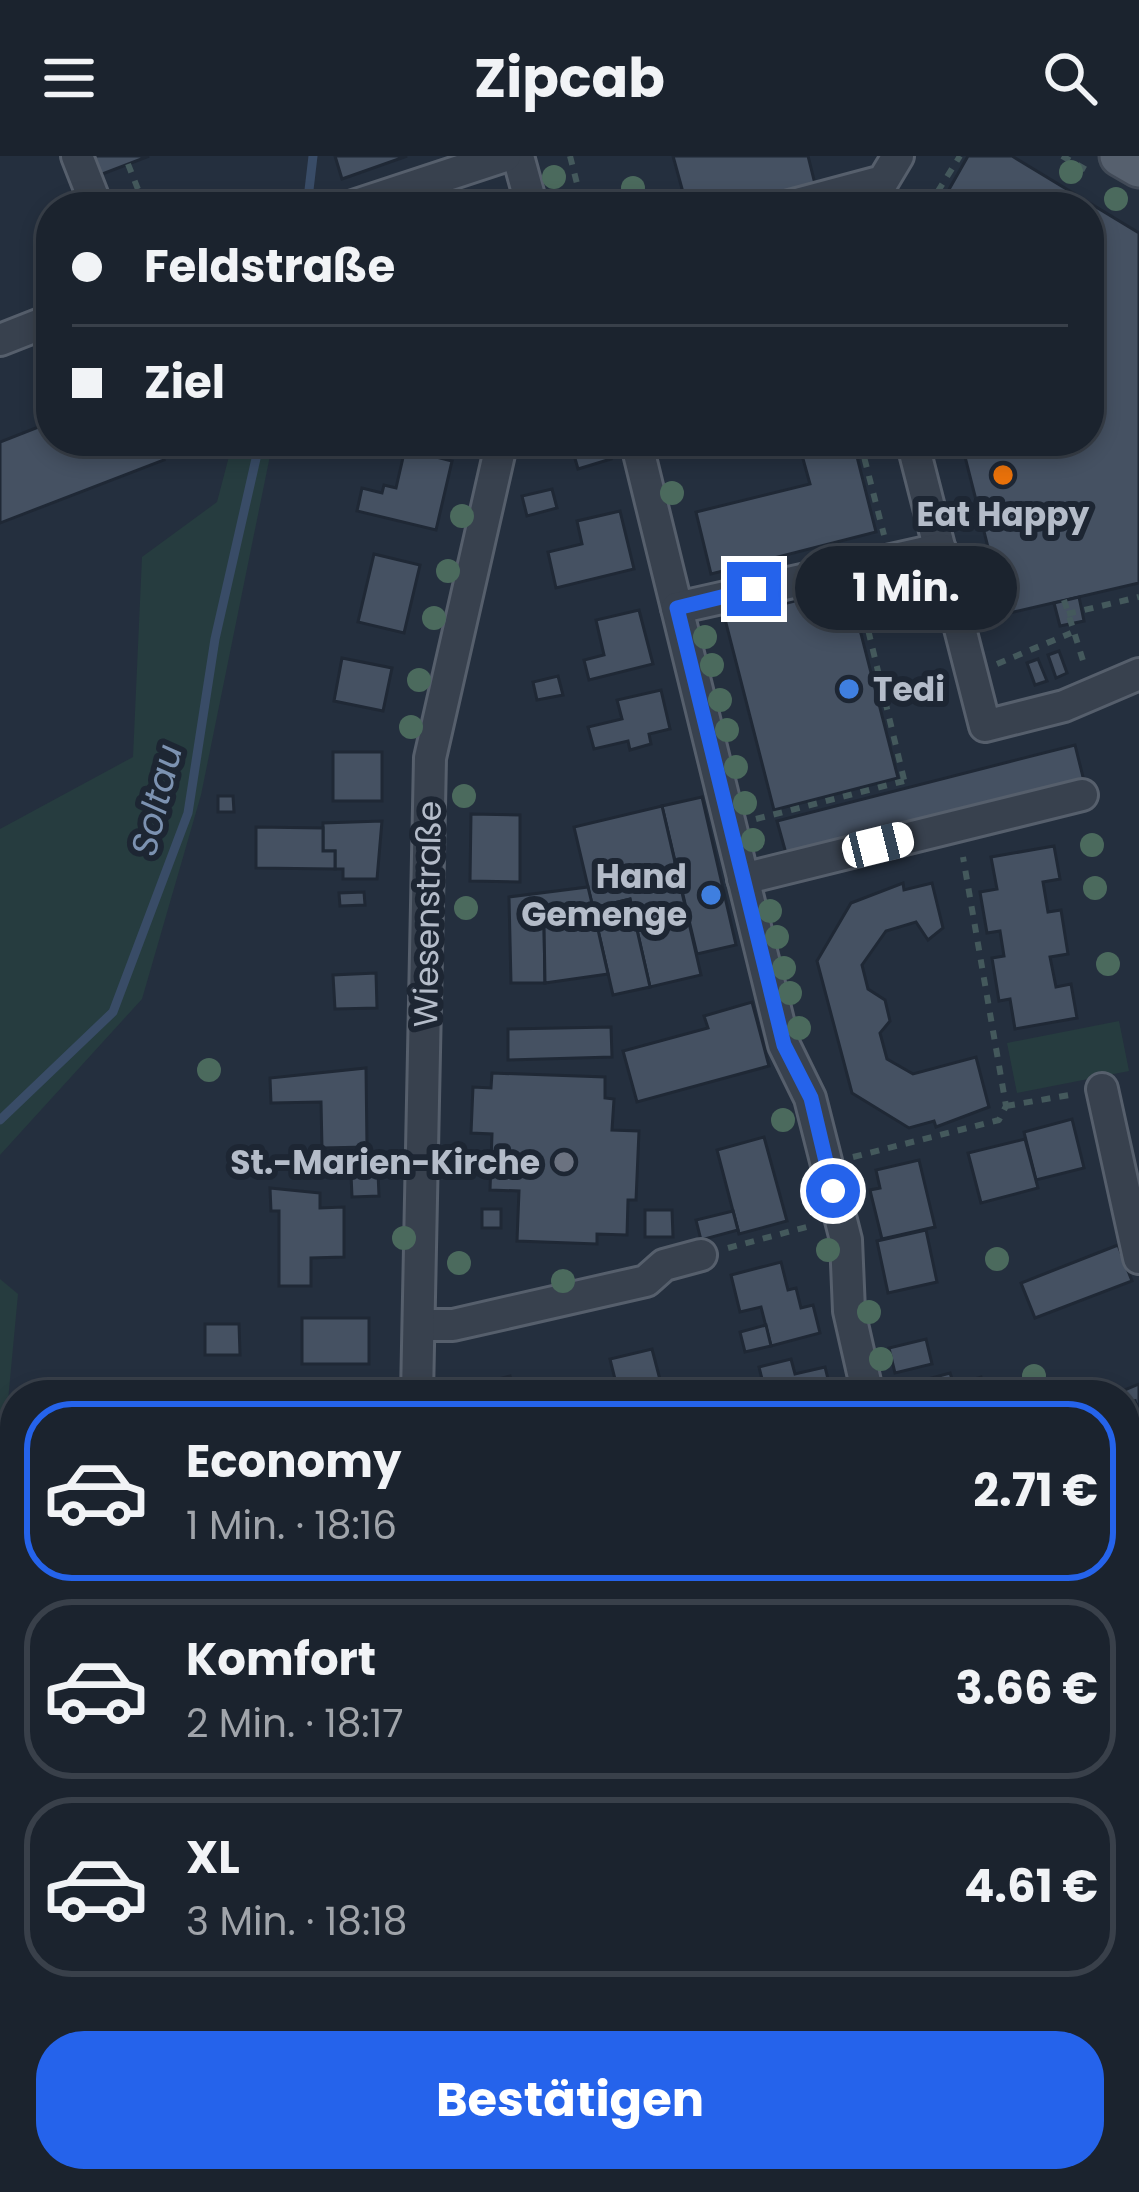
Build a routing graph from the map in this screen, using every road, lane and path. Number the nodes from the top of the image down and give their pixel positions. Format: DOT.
graph roads {
  1 [pos="77,156"];
  2 [pos="506,156"];
  3 [pos="518,156"];
  4 [pos="570,156"];
  5 [pos="898,156"];
  6 [pos="960,156"];
  7 [pos="1120,156"];
  8 [pos="128,164"];
  9 [pos="1139,167"];
  10 [pos="91,192"];
  11 [pos="139,192"];
  12 [pos="369,192"];
  13 [pos="528,192"];
  14 [pos="579,192"];
  15 [pos="842,192"];
  16 [pos="937,192"];
  17 [pos="36,326"];
  18 [pos="0,340"];
  19 [pos="499,456"];
  20 [pos="640,456"];
  21 [pos="861,456"];
  22 [pos="916,456"];
  23 [pos="940,549"];
  24 [pos="869,566"];
  25 [pos="1139,597"];
  26 [pos="1064,600"];
  27 [pos="677,608"];
  28 [pos="1067,614"];
  29 [pos="1071,633"];
  30 [pos="971,674"];
  31 [pos="1139,674"];
  32 [pos="1095,693"];
  33 [pos="908,746"];
  34 [pos="896,749"];
  35 [pos="1082,795"];
  36 [pos="755,819"];
  37 [pos="957,826"];
  38 [pos="743,879"];
  39 [pos="1102,1089"];
  40 [pos="1006,1106"];
  41 [pos="826,1164"];
  42 [pos="840,1218"];
  43 [pos="701,1255"];
  44 [pos="1139,1258"];
  45 [pos="419,1325"];
  46 [pos="417,1380"];
  47 [pos="865,1380"];
  1 -- 10 [label="street"];
  2 -- 12 [label="street"];
  3 -- 13 [label="street"];
  4 -- 14 [label="path"];
  5 -- 15 [label="street"];
  6 -- 16 [label="path"];
  7 -- 9 [label="main road"];
  8 -- 11 [label="path"];
  17 -- 18 [label="street"];
  19 -- 45 [label="street, Wiesenstraße"];
  20 -- 27 [label="street"];
  21 -- 24 [label="path"];
  22 -- 23 [label="street"];
  23 -- 24 [label="street"];
  23 -- 30 [label="street"];
  24 -- 27 [label="street"];
  24 -- 34 [label="path"];
  25 -- 28 [label="path"];
  26 -- 28 [label="path"];
  27 -- 38 [label="street"];
  28 -- 29 [label="path"];
  29 -- 30 [label="path"];
  29 -- 32 [label="path"];
  30 -- 32 [label="street"];
  31 -- 32 [label="street"];
  33 -- 34 [label="path"];
  34 -- 36 [label="path"];
  35 -- 37 [label="street"];
  37 -- 38 [label="street"];
  37 -- 40 [label="path"];
  38 -- 41 [label="street"];
  39 -- 40 [label="path"];
  39 -- 44 [label="street"];
  40 -- 41 [label="path"];
  41 -- 42 [label="street"];
  42 -- 43 [label="path"];
  42 -- 47 [label="street"];
  43 -- 45 [label="street"];
  45 -- 46 [label="street, Wiesenstraße"];
}
